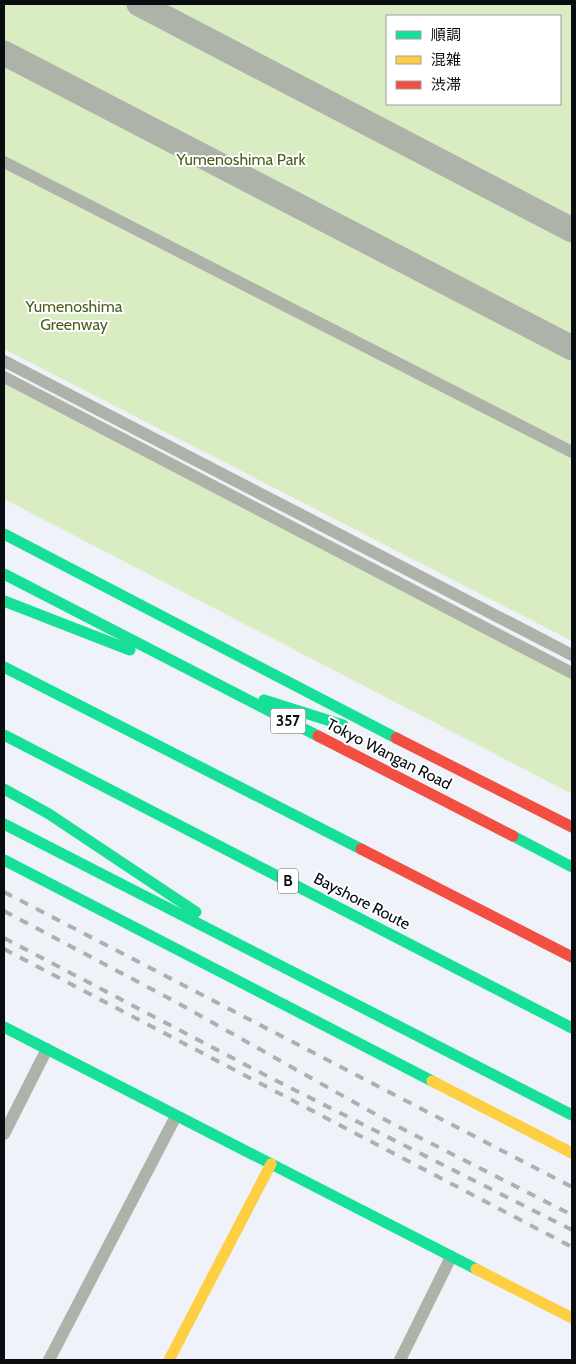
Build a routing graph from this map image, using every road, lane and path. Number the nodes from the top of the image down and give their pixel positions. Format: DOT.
graph roads {
  1 [pos="139,4"];
  2 [pos="4,53"];
  3 [pos="4,162"];
  4 [pos="572,230"];
  5 [pos="572,348"];
  6 [pos="4,361"];
  7 [pos="4,378"];
  8 [pos="572,452"];
  9 [pos="4,534"];
  10 [pos="4,574"];
  11 [pos="4,601"];
  12 [pos="572,655"];
  13 [pos="4,667"];
  14 [pos="572,673"];
  15 [pos="380,730"];
  16 [pos="4,735"];
  17 [pos="4,789"];
  18 [pos="4,824"];
  19 [pos="572,826"];
  20 [pos="4,860"];
  21 [pos="572,868"];
  22 [pos="572,957"];
  23 [pos="367,1023"];
  24 [pos="4,1027"];
  25 [pos="572,1028"];
  26 [pos="47,1049"];
  27 [pos="412,1057"];
  28 [pos="446,1089"];
  29 [pos="572,1115"];
  30 [pos="176,1116"];
  31 [pos="4,1134"];
  32 [pos="572,1153"];
  33 [pos="271,1164"];
  34 [pos="451,1257"];
  35 [pos="572,1318"];
  36 [pos="49,1360"];
  37 [pos="169,1360"];
  38 [pos="400,1360"];
  1 -- 4 [label="street"];
  2 -- 5 [label="street"];
  3 -- 8 [label="lane"];
  6 -- 12 [label="lane"];
  7 -- 14 [label="lane"];
  9 -- 15 [label="main road, 357"];
  10 -- 21 [label="main road, Tokyo Wangan Road / 357, bridge"];
  11 -- 15 [label="main road"];
  13 -- 22 [label="main road"];
  15 -- 19 [label="main road, 357"];
  16 -- 25 [label="main road, Bayshore Route / B"];
  17 -- 23 [label="main road"];
  18 -- 29 [label="main road, bridge"];
  20 -- 28 [label="main road"];
  24 -- 26 [label="main road"];
  26 -- 30 [label="main road"];
  26 -- 31 [label="lane"];
  27 -- 28 [label="main road"];
  28 -- 32 [label="main road"];
  30 -- 33 [label="main road"];
  30 -- 36 [label="lane"];
  33 -- 34 [label="main road"];
  33 -- 37 [label="main road"];
  34 -- 35 [label="main road"];
  34 -- 38 [label="lane"];
}
